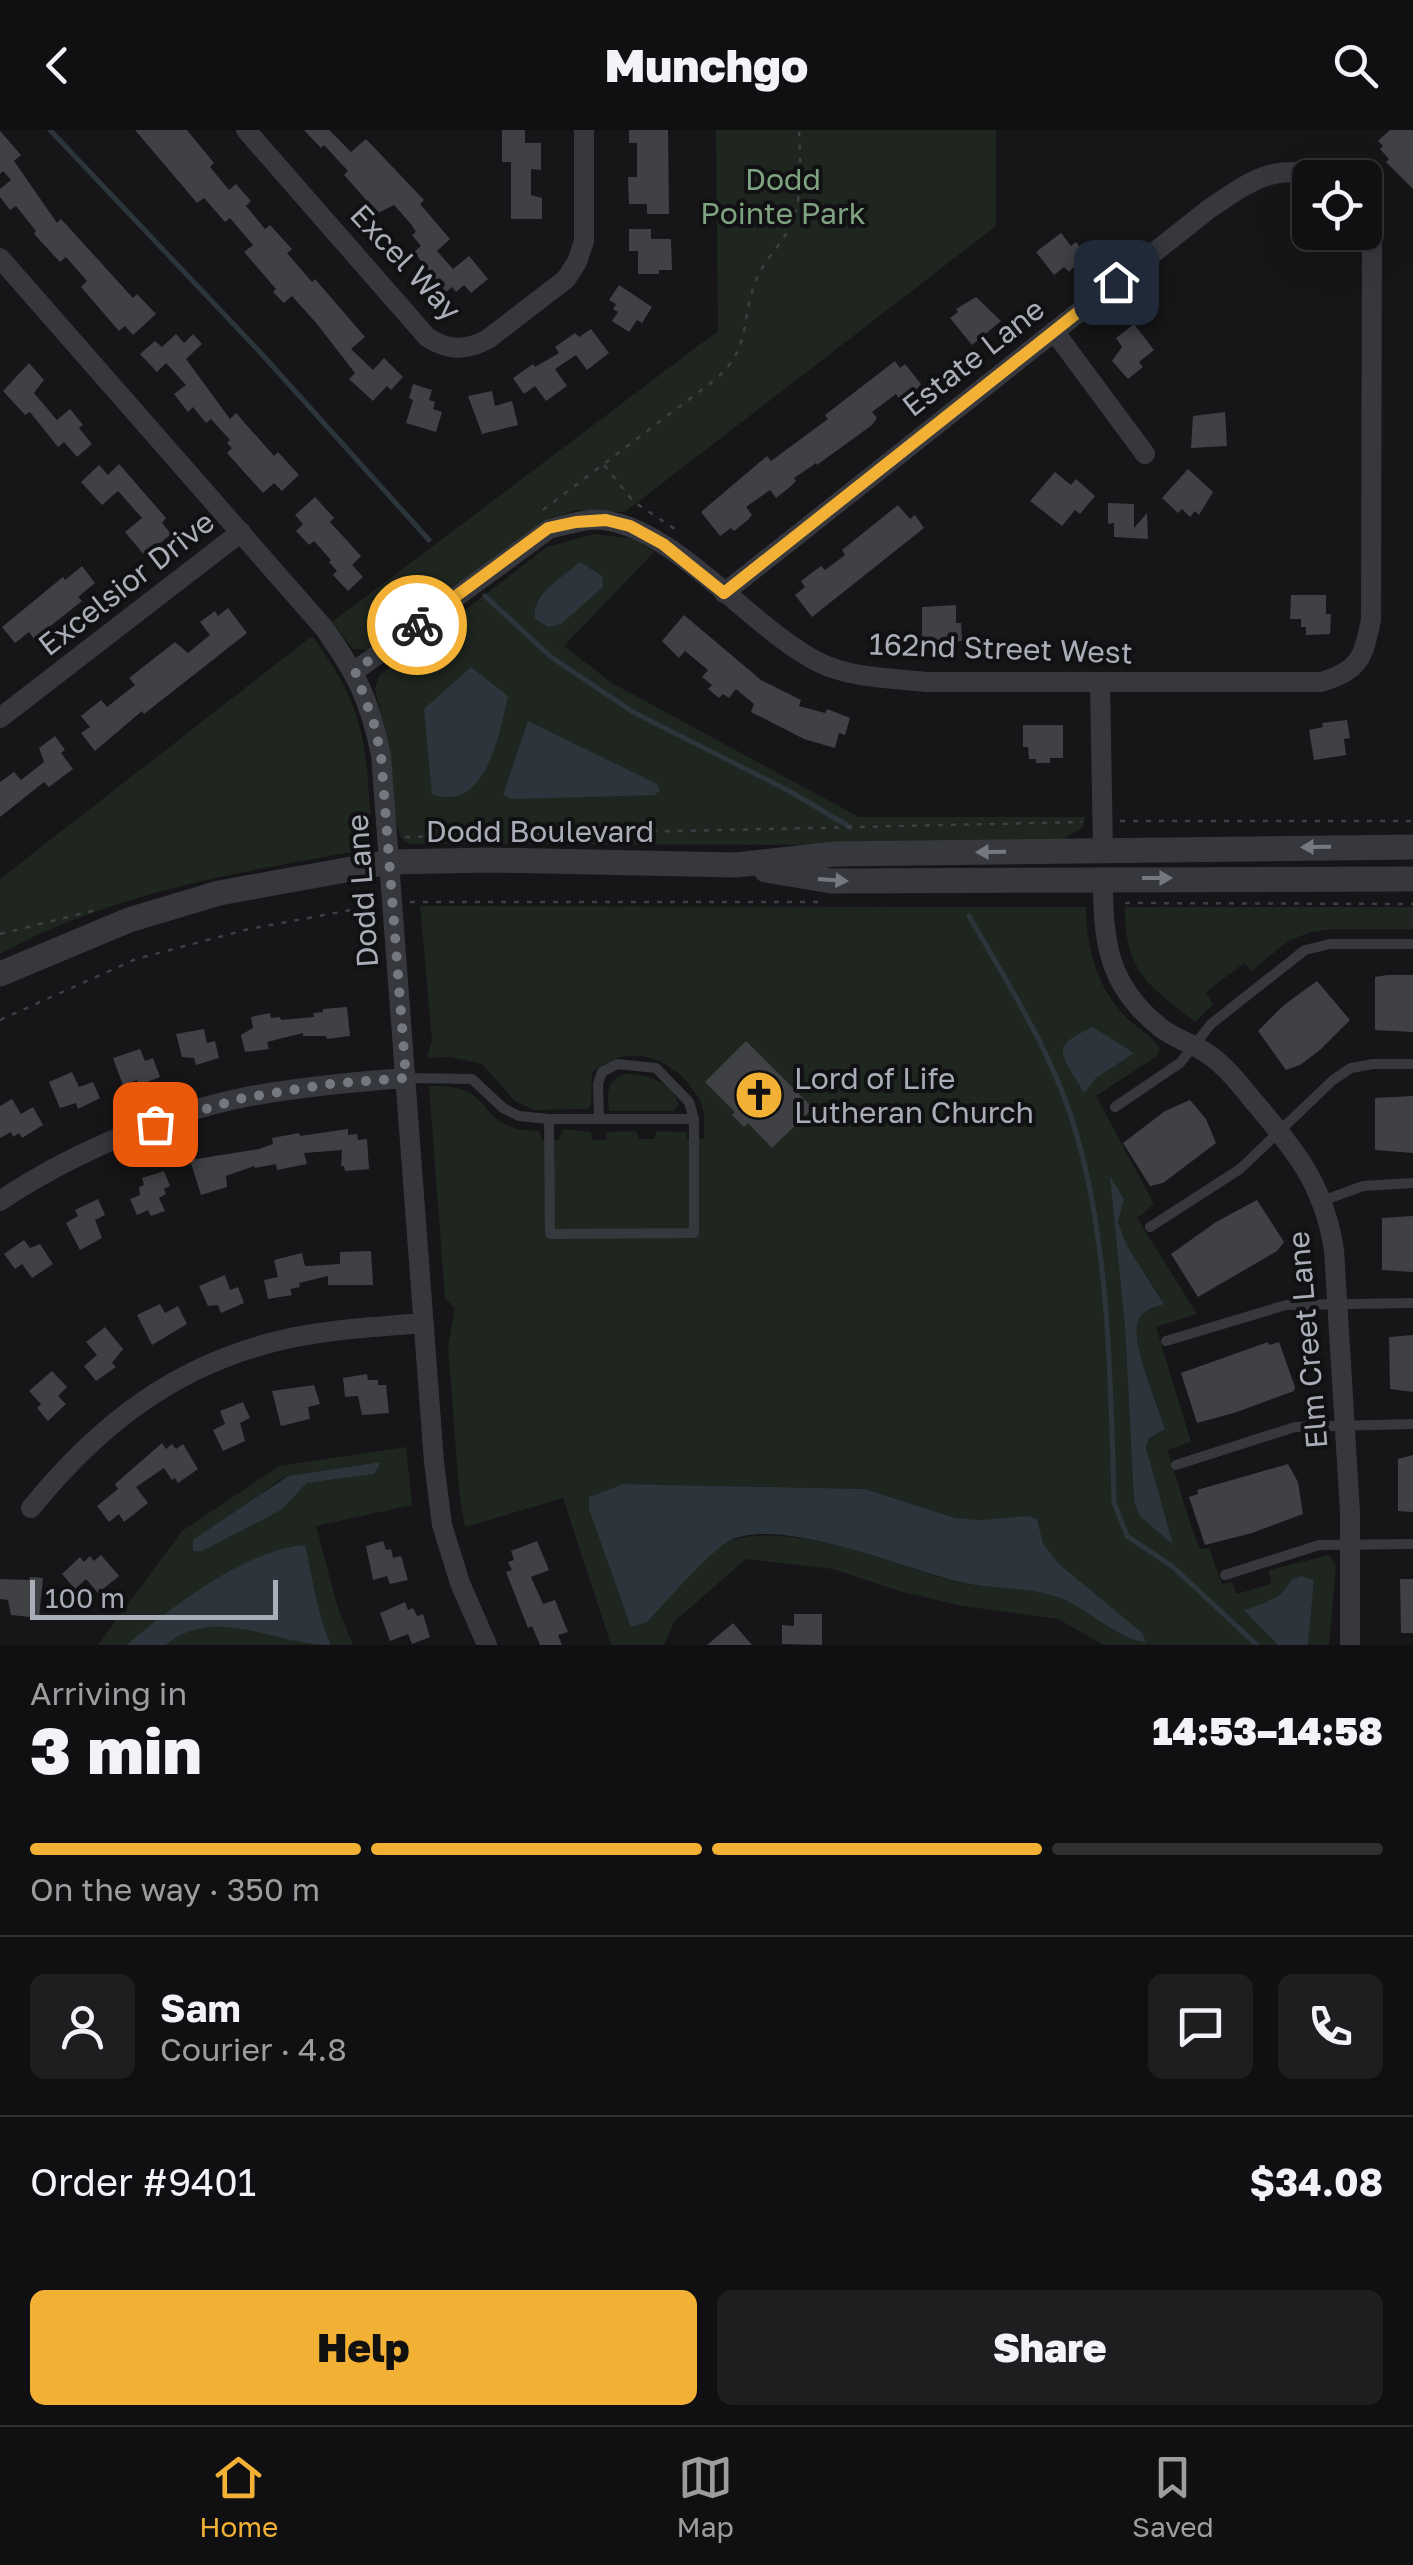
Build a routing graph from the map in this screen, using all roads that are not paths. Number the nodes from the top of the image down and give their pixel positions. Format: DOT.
graph roads {
  1 [pos="246,130"];
  2 [pos="584,130"];
  3 [pos="1292,172"];
  4 [pos="1372,250"];
  5 [pos="0,258"];
  6 [pos="1054,332"];
  7 [pos="1146,454"];
  8 [pos="241,532"];
  9 [pos="724,593"];
  10 [pos="355,671"];
  11 [pos="1100,682"];
  12 [pos="0,718"];
  13 [pos="1413,847"];
  14 [pos="1104,851"];
  15 [pos="390,862"];
  16 [pos="736,866"];
  17 [pos="1413,879"];
  18 [pos="1103,889"];
  19 [pos="1413,944"];
  20 [pos="0,974"];
  21 [pos="1193,1046"];
  22 [pos="1413,1064"];
  23 [pos="406,1078"];
  24 [pos="1115,1107"];
  25 [pos="548,1119"];
  26 [pos="599,1119"];
  27 [pos="694,1119"];
  28 [pos="1280,1132"];
  29 [pos="1413,1183"];
  30 [pos="1322,1201"];
  31 [pos="0,1202"];
  32 [pos="1150,1227"];
  33 [pos="1338,1304"];
  34 [pos="1413,1304"];
  35 [pos="423,1323"];
  36 [pos="1166,1341"];
  37 [pos="1345,1423"];
  38 [pos="1413,1424"];
  39 [pos="1176,1465"];
  40 [pos="31,1508"];
  41 [pos="1413,1544"];
  42 [pos="1351,1545"];
  43 [pos="1225,1575"];
  44 [pos="486,1645"];
  45 [pos="1350,1645"];
  1 -- 2 [label="street, Excel Way"];
  3 -- 6 [label="street, Estate Lane"];
  4 -- 11 [label="street, 162nd Street West"];
  5 -- 8 [label="street, Dodd Lane"];
  6 -- 7 [label="street"];
  6 -- 9 [label="street, Estate Lane"];
  8 -- 10 [label="street, Dodd Lane"];
  8 -- 12 [label="street, Excelsior Drive"];
  9 -- 10 [label="street, 162nd Street West"];
  9 -- 11 [label="street, 162nd Street West"];
  10 -- 15 [label="street, Dodd Lane"];
  11 -- 14 [label="street"];
  13 -- 14 [label="street, Dodd Boulevard, one-way"];
  14 -- 16 [label="street, Dodd Boulevard, one-way"];
  15 -- 16 [label="street, Dodd Boulevard"];
  15 -- 20 [label="street, Dodd Boulevard"];
  15 -- 23 [label="street, Dodd Lane"];
  16 -- 18 [label="street, Dodd Boulevard, one-way"];
  18 -- 17 [label="street, Dodd Boulevard, one-way"];
  18 -- 21 [label="street, Elm Creet Lane"];
  19 -- 21 [label="lane"];
  21 -- 24 [label="lane"];
  21 -- 28 [label="street, Elm Creet Lane"];
  22 -- 28 [label="lane"];
  23 -- 25 [label="lane"];
  23 -- 31 [label="street"];
  23 -- 35 [label="street, Dodd Lane"];
  25 -- 26 [label="lane"];
  25 -- 27 [label="lane"];
  26 -- 27 [label="lane"];
  26 -- 27 [label="lane"];
  28 -- 30 [label="street, Elm Creet Lane"];
  28 -- 32 [label="lane"];
  29 -- 30 [label="lane"];
  30 -- 33 [label="street, Elm Creet Lane"];
  33 -- 34 [label="lane"];
  33 -- 36 [label="lane"];
  33 -- 37 [label="street, Elm Creet Lane"];
  35 -- 40 [label="street"];
  35 -- 44 [label="street, Dodd Lane"];
  37 -- 38 [label="lane"];
  37 -- 39 [label="lane"];
  37 -- 42 [label="street, Elm Creet Lane"];
  41 -- 42 [label="lane"];
  42 -- 43 [label="lane"];
  42 -- 45 [label="street, Elm Creet Lane"];
}
